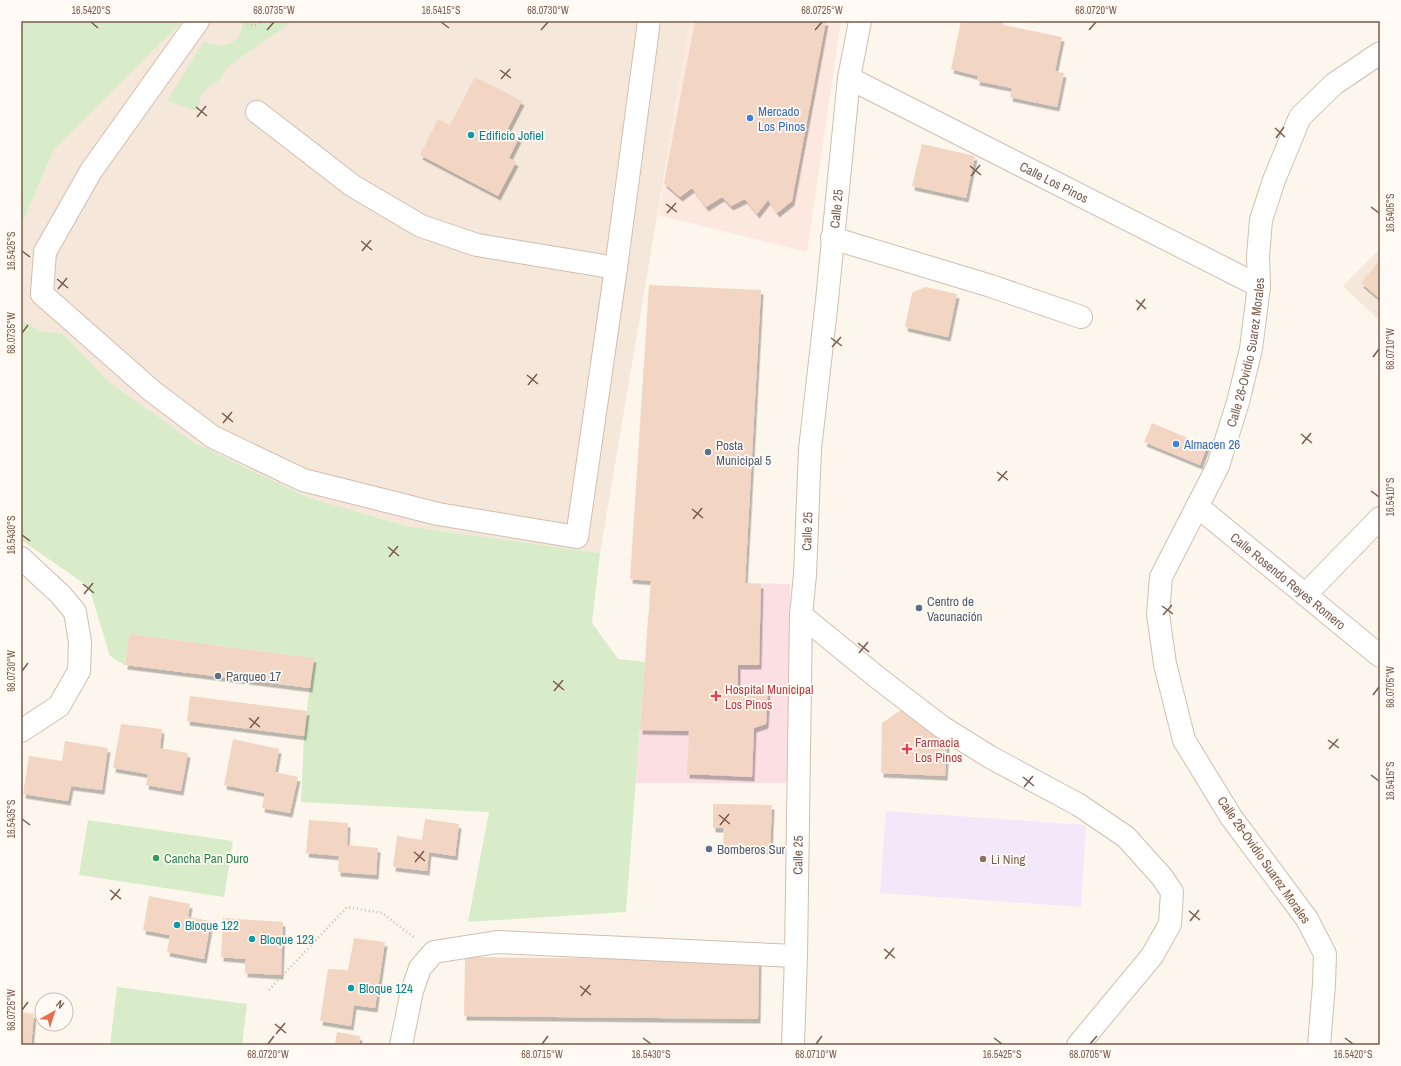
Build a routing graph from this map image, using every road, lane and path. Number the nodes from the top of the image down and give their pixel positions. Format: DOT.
graph roads {
  1 [pos="198,21"];
  2 [pos="240,21"];
  3 [pos="262,21"];
  4 [pos="649,21"];
  5 [pos="860,21"];
  6 [pos="1380,54"];
  7 [pos="849,78"];
  8 [pos="257,112"];
  9 [pos="832,238"];
  10 [pos="616,268"];
  11 [pos="1259,286"];
  12 [pos="1081,317"];
  13 [pos="1197,506"];
  14 [pos="1380,518"];
  15 [pos="21,558"];
  16 [pos="1306,594"];
  17 [pos="801,615"];
  18 [pos="1380,656"];
  19 [pos="21,730"];
  20 [pos="434,952"];
  21 [pos="796,956"];
  22 [pos="270,990"];
  23 [pos="401,1045"];
  24 [pos="793,1045"];
  25 [pos="1078,1045"];
  26 [pos="1319,1045"];
  1 -- 10 [label="street"];
  2 -- 3 [label="path"];
  4 -- 10 [label="street"];
  5 -- 7 [label="street, Calle 25"];
  6 -- 11 [label="street, Calle 26-Ovidio Suarez Morales"];
  7 -- 9 [label="street, Calle 25"];
  7 -- 11 [label="street, Calle Los Pinos"];
  8 -- 10 [label="street"];
  9 -- 12 [label="street"];
  9 -- 17 [label="street, Calle 25"];
  11 -- 13 [label="street, Calle 26-Ovidio Suarez Morales"];
  13 -- 16 [label="street, Calle Rosendo Reyes Romero"];
  13 -- 26 [label="street, Calle 26-Ovidio Suarez Morales"];
  14 -- 16 [label="street"];
  15 -- 19 [label="street"];
  16 -- 18 [label="street, Calle Rosendo Reyes Romero"];
  17 -- 21 [label="street, Calle 25"];
  17 -- 25 [label="street"];
  20 -- 21 [label="street"];
  20 -- 22 [label="path"];
  20 -- 23 [label="street"];
  21 -- 24 [label="street, Calle 25"];
}
